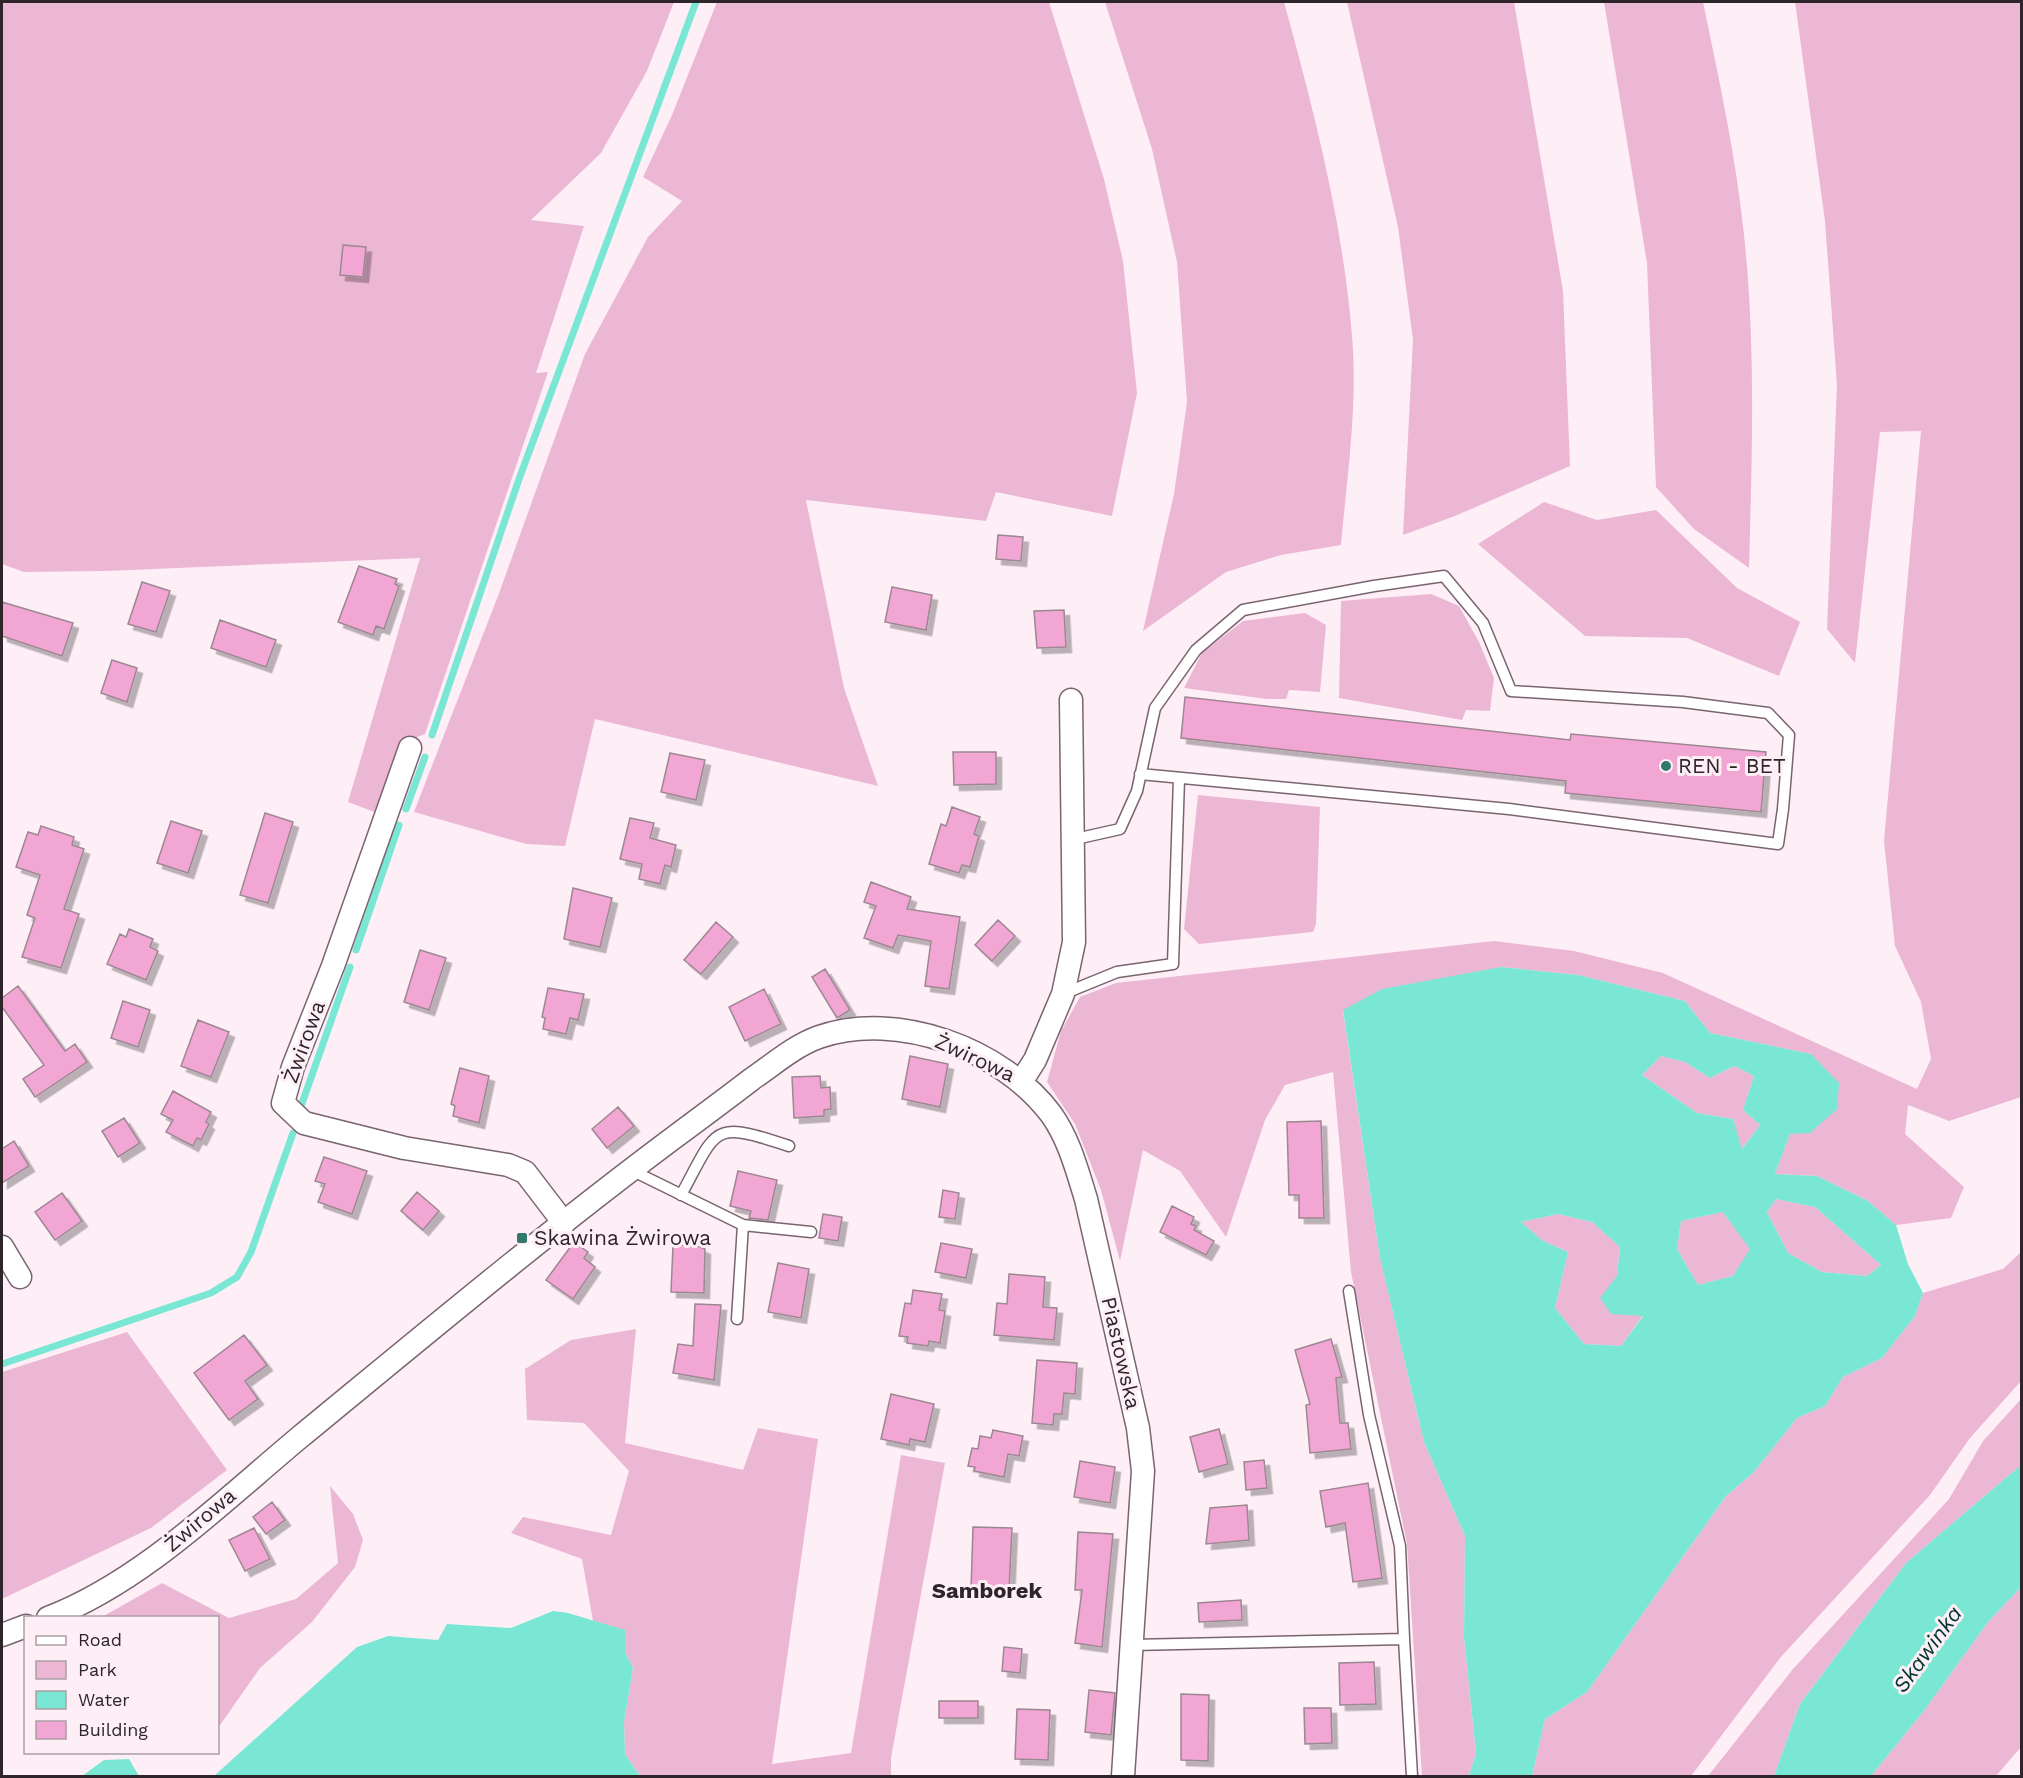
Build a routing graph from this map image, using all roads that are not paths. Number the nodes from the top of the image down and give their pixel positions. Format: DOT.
graph roads {
  1 [pos="1071,700"];
  2 [pos="410,748"];
  3 [pos="1140,774"];
  4 [pos="1179,778"];
  5 [pos="1071,840"];
  6 [pos="1063,994"];
  7 [pos="1021,1082"];
  8 [pos="789,1146"];
  9 [pos="631,1170"];
  10 [pos="681,1195"];
  11 [pos="564,1223"];
  12 [pos="743,1225"];
  13 [pos="811,1232"];
  14 [pos="2,1247"];
  15 [pos="20,1277"];
  16 [pos="1349,1291"];
  17 [pos="737,1319"];
  18 [pos="51,1616"];
  19 [pos="24,1627"];
  20 [pos="2,1635"];
  21 [pos="1404,1638"];
  22 [pos="1132,1645"];
  23 [pos="1123,1776"];
  24 [pos="1412,1776"];
  1 -- 5 [label="street, Żwirowa"];
  2 -- 11 [label="street, Żwirowa"];
  3 -- 4 [label="lane"];
  3 -- 4 [label="lane"];
  3 -- 5 [label="lane"];
  4 -- 6 [label="lane"];
  5 -- 6 [label="street, Żwirowa"];
  6 -- 7 [label="street, Żwirowa"];
  7 -- 9 [label="street, Żwirowa"];
  7 -- 22 [label="street, Piastowska"];
  8 -- 10 [label="lane"];
  9 -- 10 [label="lane"];
  9 -- 11 [label="street, Żwirowa"];
  10 -- 12 [label="lane"];
  11 -- 18 [label="street, Żwirowa"];
  12 -- 13 [label="lane"];
  12 -- 17 [label="lane"];
  14 -- 15 [label="street"];
  16 -- 21 [label="lane"];
  19 -- 20 [label="street"];
  21 -- 22 [label="lane"];
  21 -- 24 [label="lane"];
  22 -- 23 [label="street, Piastowska"];
}
